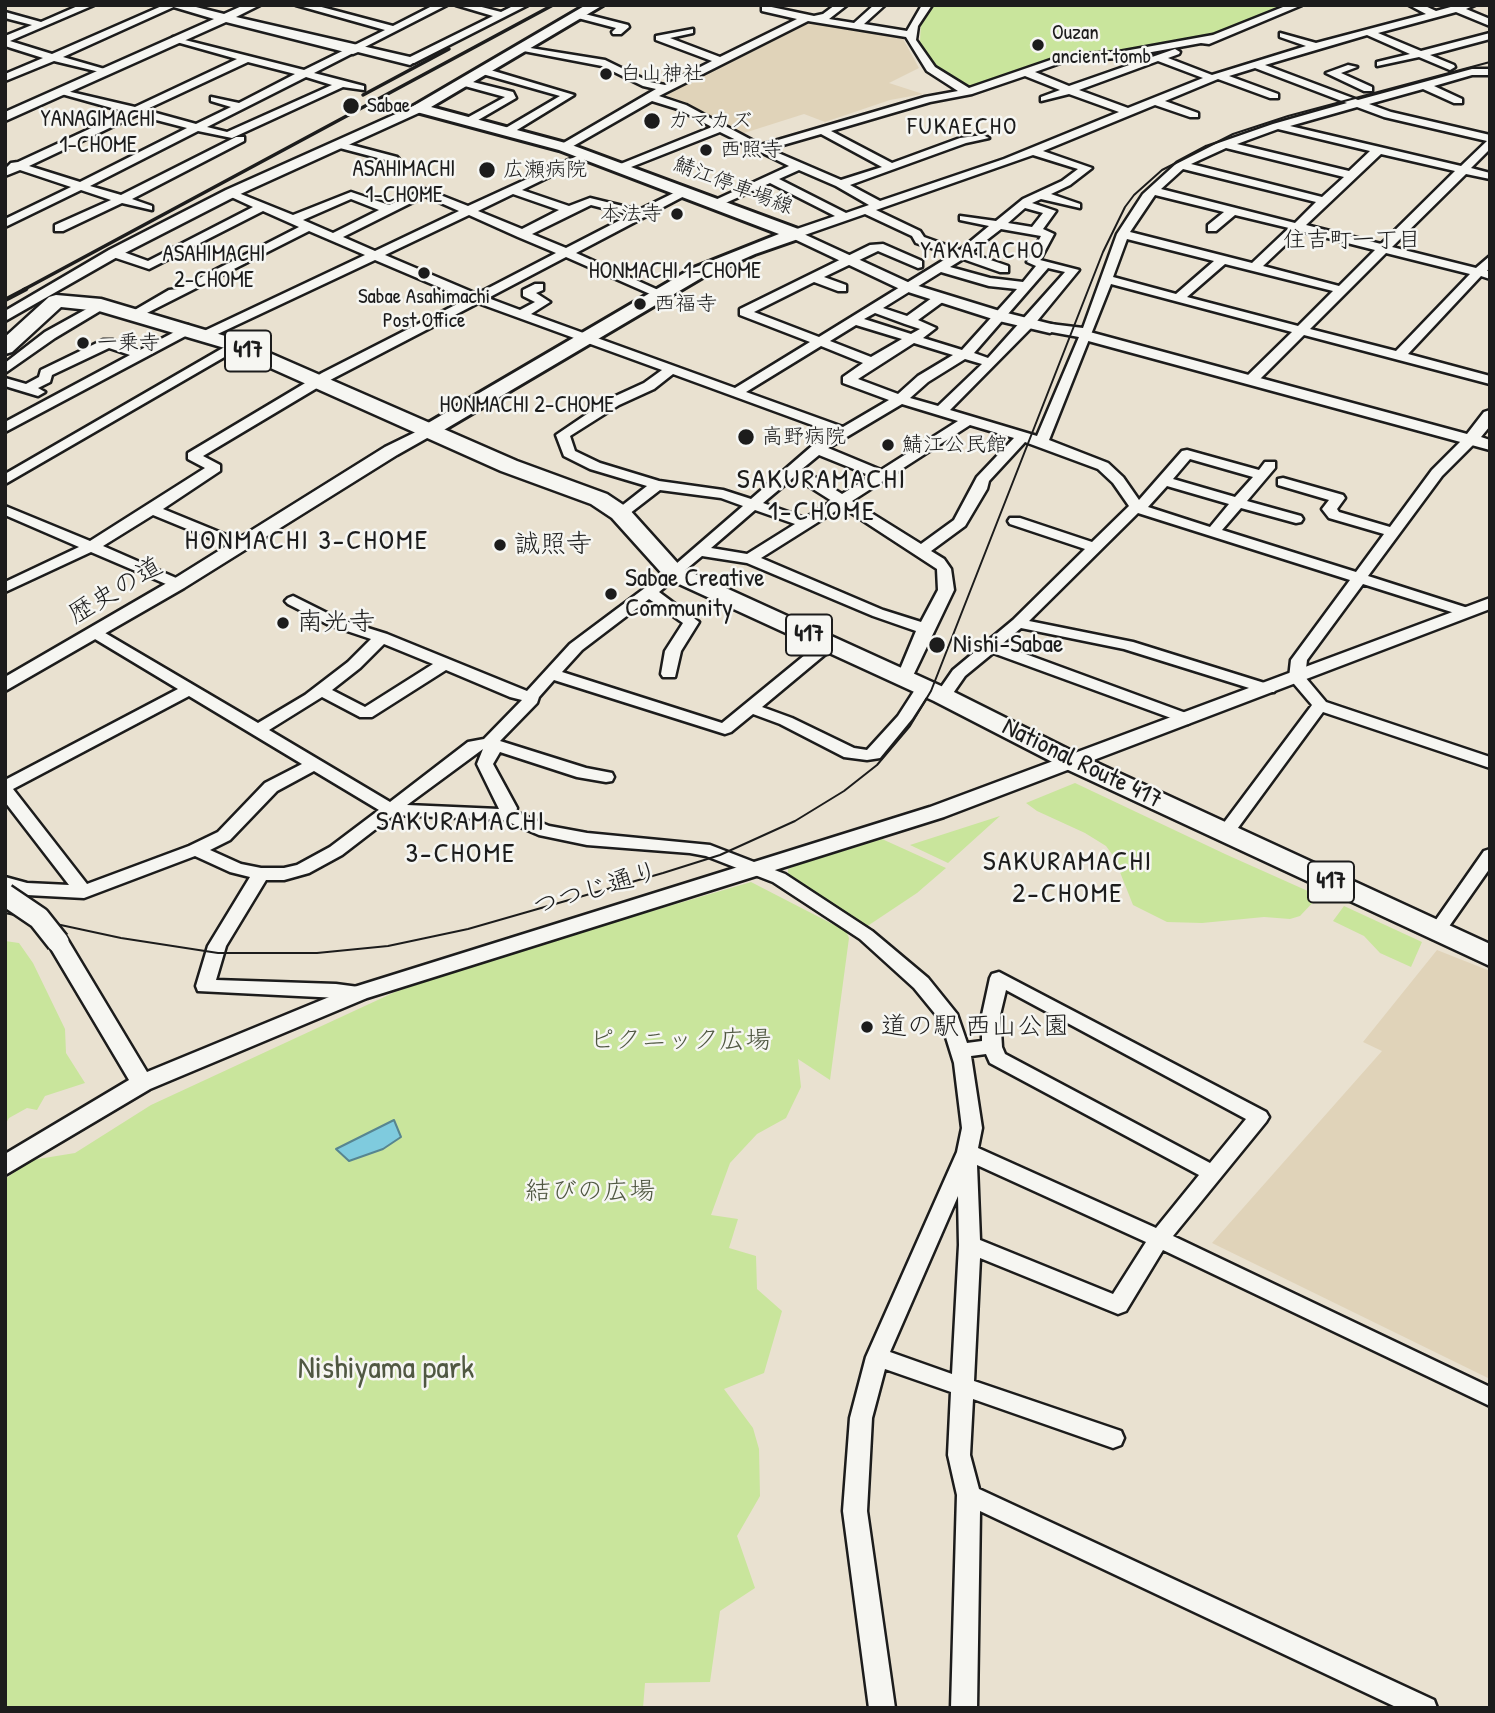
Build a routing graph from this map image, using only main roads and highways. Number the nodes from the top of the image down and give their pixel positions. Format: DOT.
graph roads {
  1 [pos="596,5"];
  2 [pos="5,348"];
  3 [pos="430,430"];
  4 [pos="674,573"];
  5 [pos="1490,956"];
  1 -- 3 [label="main road, 鯖江停車場線"];
  2 -- 3 [label="highway, National Route 417 / 417"];
  3 -- 4 [label="highway, National Route 417 / 417"];
  3 -- 4 [label="highway, National Route 417 / 417"];
  4 -- 5 [label="highway, National Route 417 / 417"];
}
